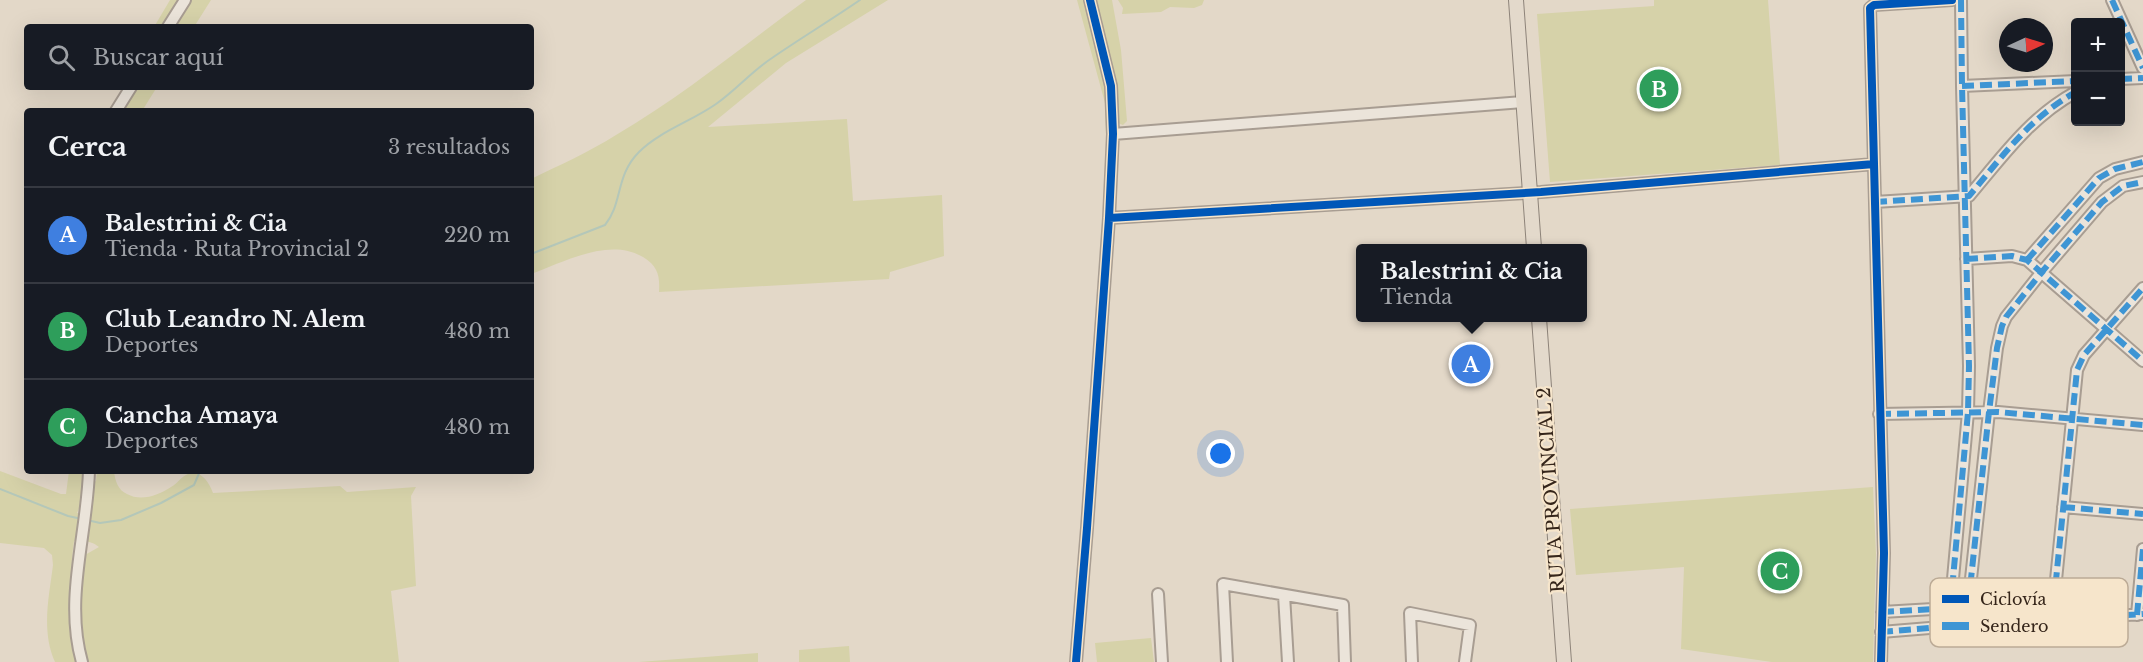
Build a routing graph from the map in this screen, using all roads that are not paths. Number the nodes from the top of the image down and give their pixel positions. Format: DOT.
graph roads {
  1 [pos="185,0"];
  2 [pos="1090,0"];
  3 [pos="1515,0"];
  4 [pos="1952,0"];
  5 [pos="1961,0"];
  6 [pos="2112,0"];
  7 [pos="170,24"];
  8 [pos="2143,68"];
  9 [pos="2143,78"];
  10 [pos="2125,79"];
  11 [pos="2071,81"];
  12 [pos="1962,86"];
  13 [pos="129,90"];
  14 [pos="2071,95"];
  15 [pos="1523,102"];
  16 [pos="118,108"];
  17 [pos="1113,134"];
  18 [pos="2143,162"];
  19 [pos="1874,164"];
  20 [pos="2143,182"];
  21 [pos="1530,192"];
  22 [pos="1964,198"];
  23 [pos="1875,202"];
  24 [pos="1109,218"];
  25 [pos="1534,244"];
  26 [pos="1966,259"];
  27 [pos="2027,260"];
  28 [pos="2041,273"];
  29 [pos="2143,288"];
  30 [pos="1539,322"];
  31 [pos="2106,329"];
  32 [pos="2143,361"];
  33 [pos="1968,412"];
  34 [pos="1989,412"];
  35 [pos="1879,414"];
  36 [pos="2072,420"];
  37 [pos="2143,425"];
  38 [pos="89,474"];
  39 [pos="2063,507"];
  40 [pos="2143,514"];
  41 [pos="2143,549"];
  42 [pos="1953,578"];
  43 [pos="1971,578"];
  44 [pos="2056,578"];
  45 [pos="1158,594"];
  46 [pos="1284,595"];
  47 [pos="1930,609"];
  48 [pos="1882,612"];
  49 [pos="2140,614"];
  50 [pos="1930,629"];
  51 [pos="1881,632"];
  52 [pos="82,662"];
  53 [pos="1076,662"];
  54 [pos="1162,662"];
  55 [pos="1227,662"];
  56 [pos="1288,662"];
  57 [pos="1345,662"];
  58 [pos="1412,662"];
  59 [pos="1465,662"];
  60 [pos="1564,662"];
  61 [pos="1881,662"];
  1 -- 7 [label="street"];
  2 -- 17 [label="street"];
  3 -- 15 [label="main road"];
  4 -- 19 [label="street"];
  5 -- 12 [label="street"];
  6 -- 8 [label="street"];
  9 -- 10 [label="street"];
  11 -- 12 [label="street"];
  12 -- 22 [label="street"];
  13 -- 16 [label="street"];
  14 -- 22 [label="street"];
  15 -- 17 [label="street"];
  15 -- 21 [label="main road"];
  17 -- 24 [label="street"];
  18 -- 27 [label="street"];
  19 -- 21 [label="street"];
  19 -- 23 [label="street"];
  20 -- 28 [label="street"];
  21 -- 24 [label="street"];
  21 -- 25 [label="main road"];
  22 -- 23 [label="street"];
  22 -- 26 [label="street"];
  23 -- 35 [label="street"];
  24 -- 53 [label="street"];
  26 -- 27 [label="street"];
  26 -- 33 [label="street"];
  27 -- 28 [label="street"];
  28 -- 31 [label="street"];
  28 -- 34 [label="street"];
  29 -- 31 [label="street"];
  30 -- 60 [label="main road, RUTA PROVINCIAL 2"];
  31 -- 32 [label="street"];
  31 -- 36 [label="street"];
  33 -- 34 [label="street"];
  33 -- 35 [label="street"];
  33 -- 42 [label="street"];
  34 -- 36 [label="street"];
  34 -- 43 [label="street"];
  35 -- 48 [label="street"];
  36 -- 37 [label="street"];
  36 -- 39 [label="street"];
  38 -- 52 [label="street"];
  39 -- 40 [label="street"];
  39 -- 44 [label="street"];
  41 -- 49 [label="street"];
  45 -- 54 [label="street"];
  46 -- 55 [label="street"];
  46 -- 56 [label="street"];
  46 -- 57 [label="street"];
  47 -- 48 [label="street"];
  48 -- 51 [label="street"];
  50 -- 51 [label="street"];
  51 -- 61 [label="street"];
  58 -- 59 [label="street"];
}
